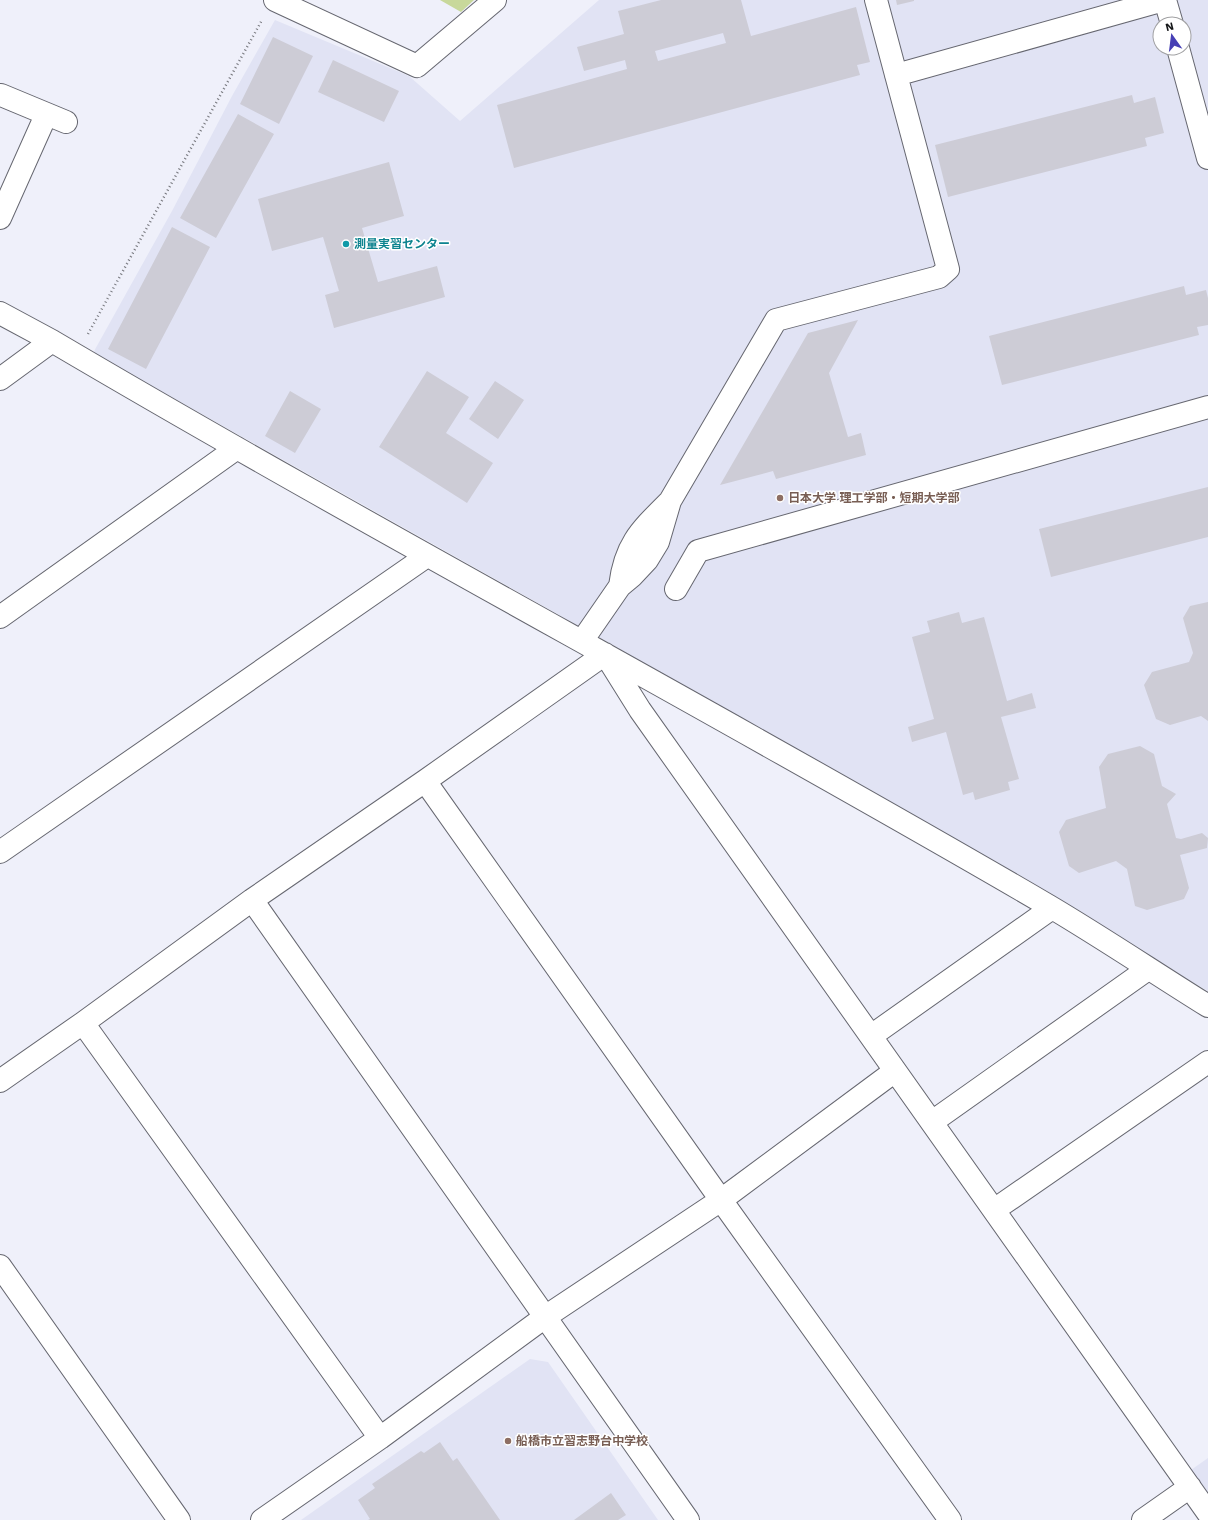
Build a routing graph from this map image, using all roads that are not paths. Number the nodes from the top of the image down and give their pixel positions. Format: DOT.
graph roads {
  1 [pos="495,0"];
  2 [pos="876,0"];
  3 [pos="1165,0"];
  4 [pos="271,7"];
  5 [pos="1170,16"];
  6 [pos="1180,56"];
  7 [pos="896,75"];
  8 [pos="1,95"];
  9 [pos="1208,158"];
  10 [pos="0,218"];
  11 [pos="0,313"];
  12 [pos="52,341"];
  13 [pos="0,379"];
  14 [pos="1208,407"];
  15 [pos="237,448"];
  16 [pos="427,556"];
  17 [pos="676,589"];
  18 [pos="0,617"];
  19 [pos="582,641"];
  20 [pos="605,654"];
  21 [pos="425,781"];
  22 [pos="0,852"];
  23 [pos="252,900"];
  24 [pos="1052,908"];
  25 [pos="1148,968"];
  26 [pos="1208,1006"];
  27 [pos="83,1023"];
  28 [pos="871,1036"];
  29 [pos="1208,1062"];
  30 [pos="895,1071"];
  31 [pos="0,1081"];
  32 [pos="932,1122"];
  33 [pos="721,1200"];
  34 [pos="994,1210"];
  35 [pos="0,1266"];
  36 [pos="545,1318"];
  37 [pos="380,1438"];
  38 [pos="1190,1487"];
  39 [pos="1208,1513"];
  40 [pos="179,1520"];
  41 [pos="262,1520"];
  42 [pos="688,1520"];
  43 [pos="950,1520"];
  44 [pos="1143,1520"];
  1 -- 4 [label="street"];
  2 -- 7 [label="street"];
  3 -- 5 [label="street"];
  3 -- 7 [label="street"];
  6 -- 9 [label="street"];
  7 -- 19 [label="street"];
  8 -- 10 [label="street"];
  11 -- 12 [label="street"];
  12 -- 13 [label="street"];
  12 -- 15 [label="street"];
  14 -- 17 [label="street"];
  15 -- 16 [label="street"];
  15 -- 18 [label="street"];
  16 -- 19 [label="street"];
  16 -- 22 [label="street"];
  19 -- 20 [label="street"];
  20 -- 21 [label="street"];
  20 -- 24 [label="street"];
  20 -- 28 [label="street"];
  21 -- 23 [label="street"];
  21 -- 33 [label="street"];
  23 -- 27 [label="street"];
  23 -- 36 [label="street"];
  24 -- 25 [label="street"];
  24 -- 28 [label="street"];
  25 -- 26 [label="street"];
  25 -- 32 [label="street"];
  27 -- 31 [label="street"];
  27 -- 37 [label="street"];
  28 -- 30 [label="street"];
  29 -- 34 [label="street"];
  30 -- 32 [label="street"];
  30 -- 33 [label="street"];
  32 -- 34 [label="street"];
  33 -- 36 [label="street"];
  33 -- 43 [label="street"];
  34 -- 38 [label="street"];
  35 -- 40 [label="street"];
  36 -- 37 [label="street"];
  36 -- 42 [label="street"];
  37 -- 41 [label="street"];
  38 -- 39 [label="street"];
  38 -- 44 [label="street"];
}
